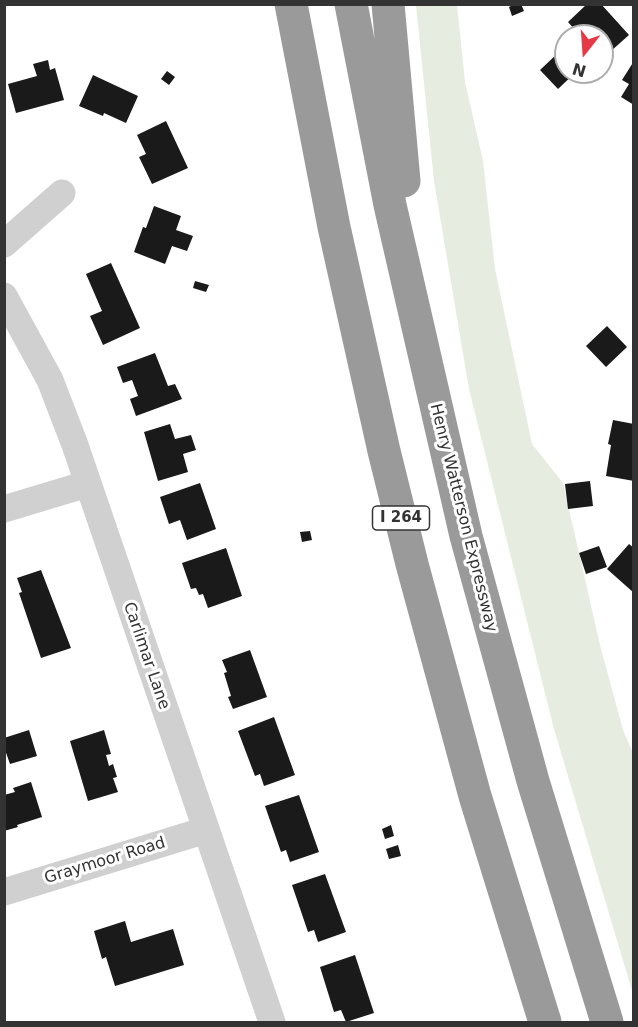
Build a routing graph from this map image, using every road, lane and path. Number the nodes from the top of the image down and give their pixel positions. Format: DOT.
graph roads {
  1 [pos="270,4"];
  2 [pos="291,4"];
  3 [pos="351,4"];
  4 [pos="388,4"];
  5 [pos="62,193"];
  6 [pos="334,227"];
  7 [pos="4,244"];
  8 [pos="4,296"];
  9 [pos="417,330"];
  10 [pos="87,484"];
  11 [pos="4,509"];
  12 [pos="206,830"];
  13 [pos="4,892"];
  14 [pos="272,1023"];
  15 [pos="545,1023"];
  16 [pos="607,1023"];
  1 -- 6 [label="highway"];
  2 -- 6 [label="highway, I 264"];
  3 -- 9 [label="highway, Henry Watterson Expressway"];
  4 -- 9 [label="highway"];
  5 -- 7 [label="street"];
  6 -- 15 [label="highway, I 264"];
  8 -- 10 [label="street, Carlimar Lane"];
  9 -- 16 [label="highway, Henry Watterson Expressway"];
  10 -- 11 [label="street"];
  10 -- 12 [label="street, Carlimar Lane"];
  12 -- 13 [label="street, Graymoor Road"];
  12 -- 14 [label="street, Carlimar Lane"];
}
